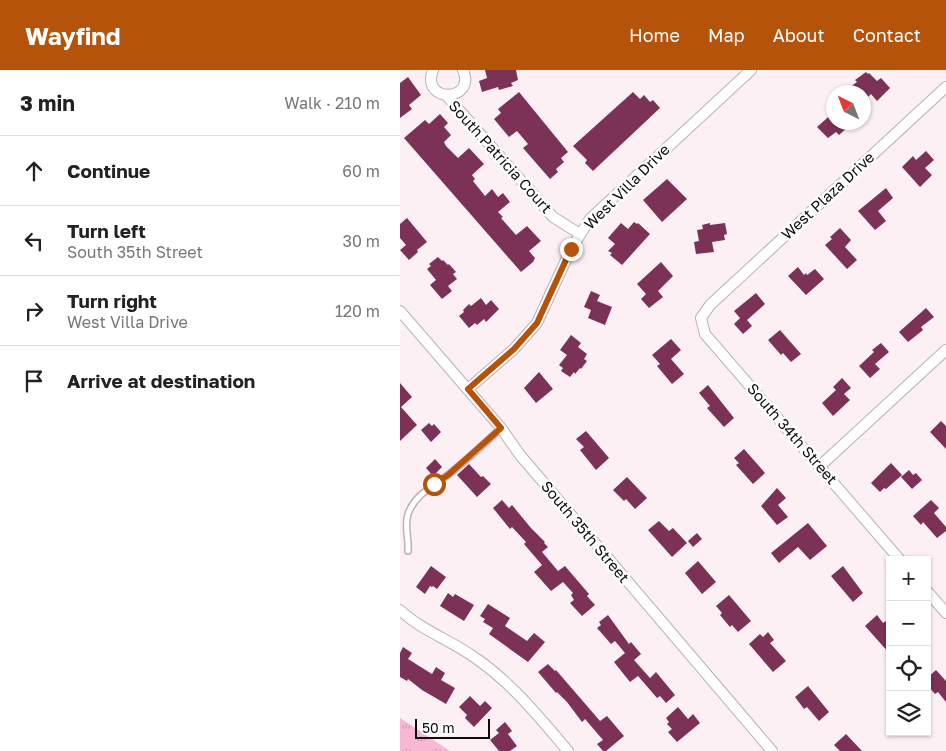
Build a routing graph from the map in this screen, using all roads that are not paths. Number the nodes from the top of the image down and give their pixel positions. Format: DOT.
graph roads {
  1 [pos="433,70"];
  2 [pos="463,70"];
  3 [pos="751,70"];
  4 [pos="946,87"];
  5 [pos="446,95"];
  6 [pos="580,234"];
  7 [pos="710,305"];
  8 [pos="400,311"];
  9 [pos="946,350"];
  10 [pos="468,389"];
  11 [pos="501,428"];
  12 [pos="820,466"];
  13 [pos="408,551"];
  14 [pos="897,556"];
  15 [pos="931,596"];
  16 [pos="400,610"];
  17 [pos="946,613"];
  18 [pos="568,751"];
  19 [pos="772,751"];
  1 -- 5 [label="street, South Patricia Court"];
  2 -- 5 [label="street, South Patricia Court"];
  3 -- 6 [label="street, West Villa Drive"];
  4 -- 7 [label="street, West Plaza Drive"];
  5 -- 6 [label="street, South Patricia Court"];
  6 -- 10 [label="street, West Villa Drive"];
  7 -- 12 [label="street, South 34th Street"];
  8 -- 10 [label="street, South 35th Street"];
  9 -- 12 [label="street"];
  10 -- 11 [label="street, South 35th Street"];
  11 -- 13 [label="lane"];
  11 -- 19 [label="street, South 35th Street"];
  12 -- 14 [label="street, South 34th Street"];
  15 -- 17 [label="street"];
  16 -- 18 [label="street"];
}
